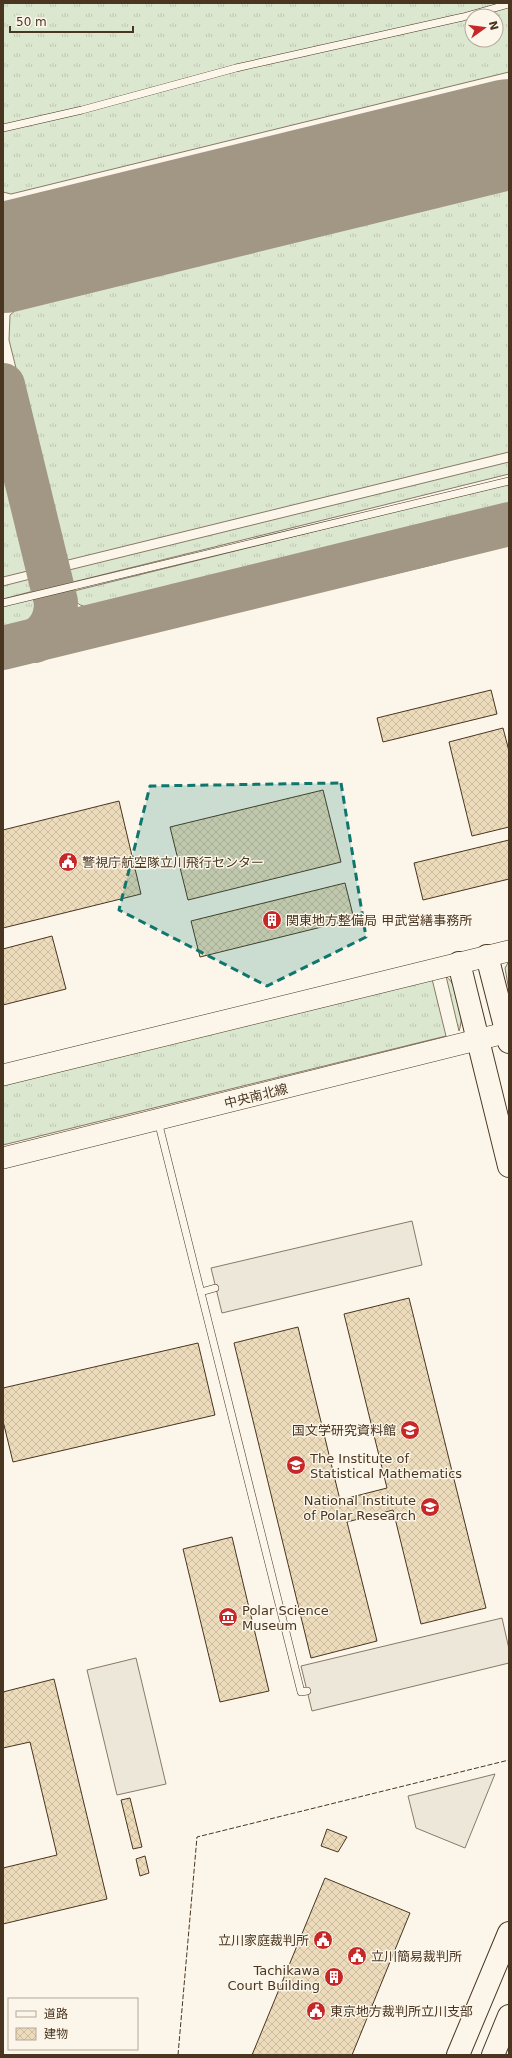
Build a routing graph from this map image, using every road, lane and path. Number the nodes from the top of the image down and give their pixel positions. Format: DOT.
graph roads {
  1 [pos="509,4"];
  2 [pos="3,128"];
  3 [pos="509,481"];
  4 [pos="3,603"];
  5 [pos="509,950"];
  6 [pos="488,956"];
  7 [pos="460,963"];
  8 [pos="508,1036"];
  9 [pos="478,1040"];
  10 [pos="3,1075"];
  11 [pos="158,1120"];
  12 [pos="3,1158"];
  13 [pos="509,1166"];
  14 [pos="215,1288"];
  15 [pos="201,1292"];
  16 [pos="307,1691"];
  17 [pos="509,1933"];
  18 [pos="509,2016"];
  19 [pos="458,2055"];
  20 [pos="493,2055"];
  1 -- 2 [label="lane"];
  3 -- 4 [label="lane"];
  5 -- 6 [label="main road"];
  6 -- 7 [label="main road"];
  6 -- 8 [label="main road"];
  7 -- 9 [label="main road"];
  7 -- 10 [label="main road"];
  8 -- 9 [label="main road, 中央南北線"];
  9 -- 11 [label="main road, 中央南北線"];
  9 -- 13 [label="main road"];
  11 -- 12 [label="main road, 中央南北線"];
  11 -- 15 [label="lane"];
  14 -- 15 [label="lane"];
  15 -- 16 [label="lane"];
  17 -- 19 [label="main road"];
  18 -- 20 [label="main road"];
}
